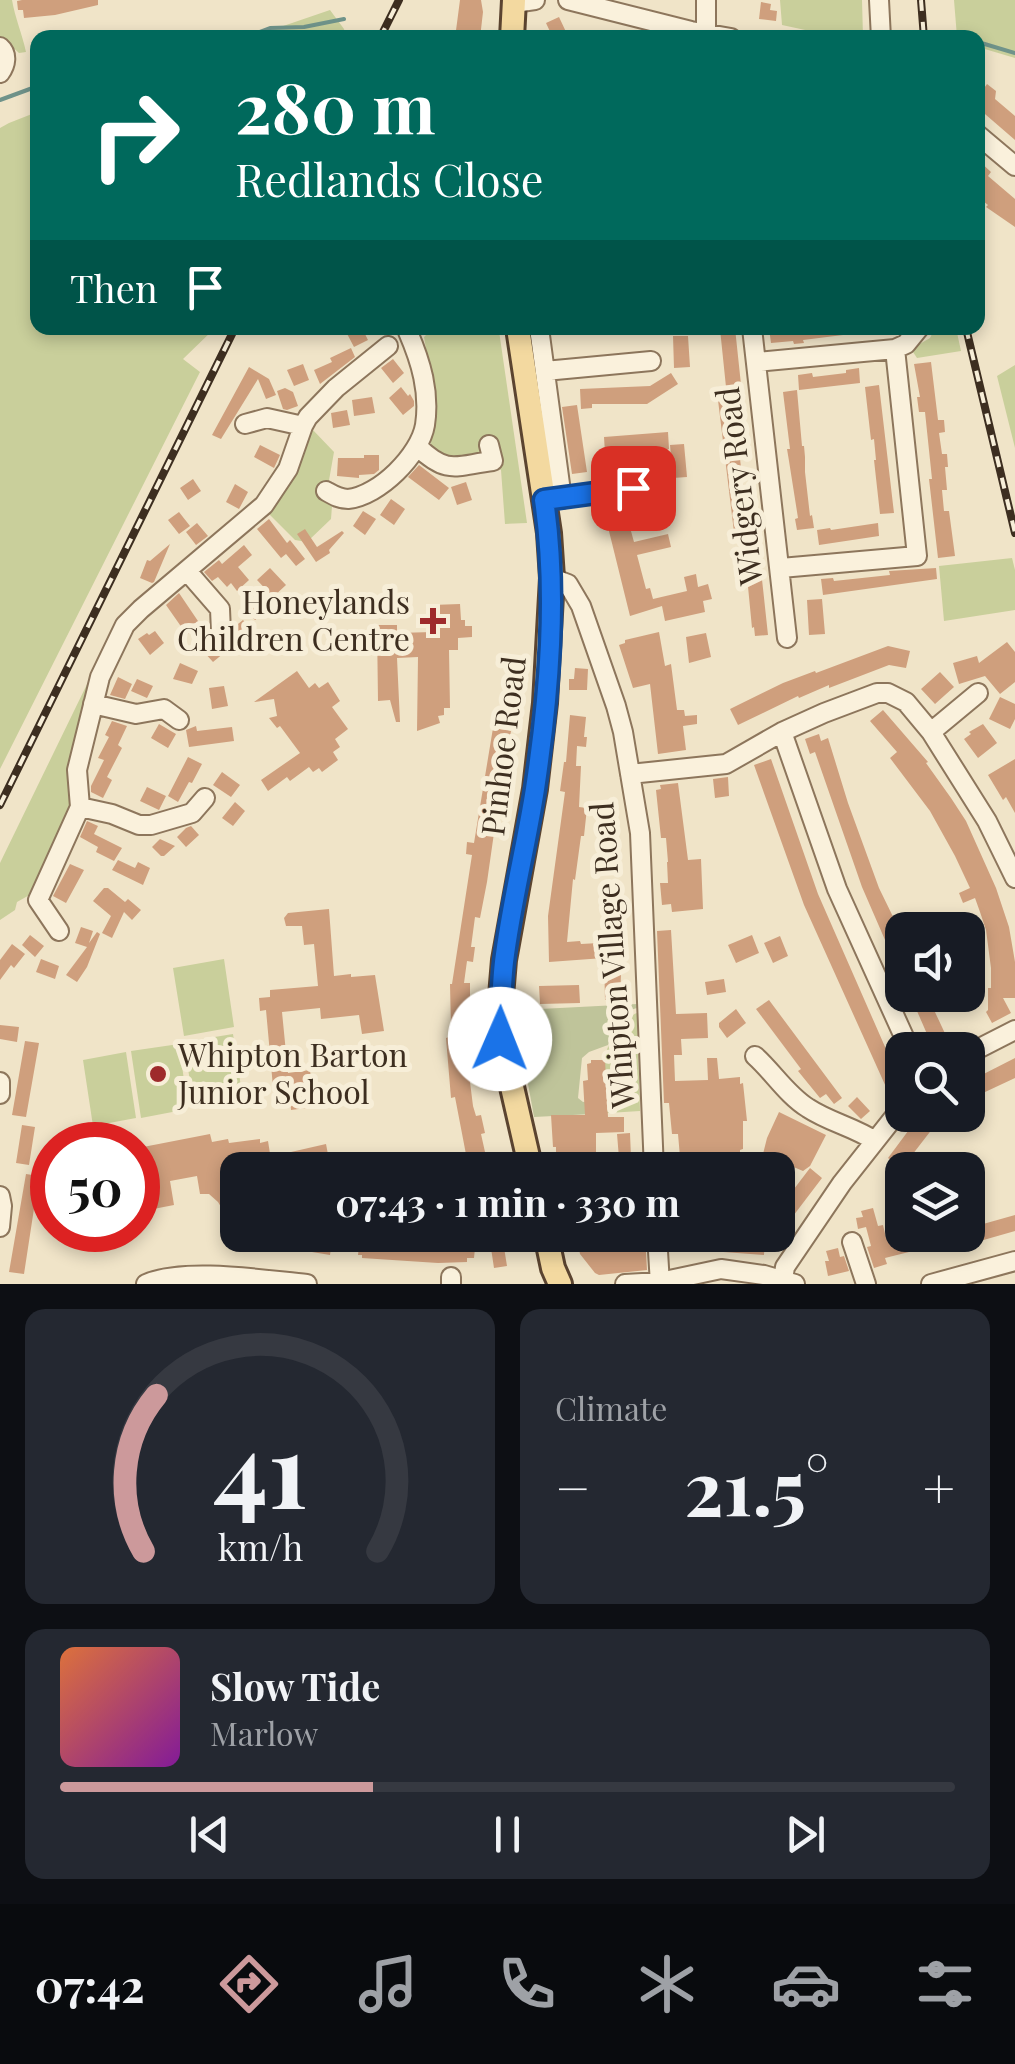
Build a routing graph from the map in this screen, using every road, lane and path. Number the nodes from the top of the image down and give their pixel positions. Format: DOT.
graph roads {
  1 [pos="568,0"];
  2 [pos="706,0"];
  3 [pos="880,0"];
  4 [pos="521,1"];
  5 [pos="514,30"];
  6 [pos="690,30"];
  7 [pos="706,30"];
  8 [pos="881,30"];
  9 [pos="0,47"];
  10 [pos="0,73"];
  11 [pos="985,141"];
  12 [pos="1015,166"];
  13 [pos="382,335"];
  14 [pos="404,335"];
  15 [pos="413,335"];
  16 [pos="519,335"];
  17 [pos="540,335"];
  18 [pos="753,335"];
  19 [pos="915,335"];
  20 [pos="388,346"];
  21 [pos="895,350"];
  22 [pos="650,362"];
  23 [pos="756,362"];
  24 [pos="545,371"];
  25 [pos="254,415"];
  26 [pos="303,426"];
  27 [pos="488,445"];
  28 [pos="418,447"];
  29 [pos="633,488"];
  30 [pos="326,491"];
  31 [pos="553,500"];
  32 [pos="781,568"];
  33 [pos="187,571"];
  34 [pos="552,578"];
  35 [pos="220,632"];
  36 [pos="788,638"];
  37 [pos="978,694"];
  38 [pos="92,704"];
  39 [pos="170,709"];
  40 [pos="782,732"];
  41 [pos="931,732"];
  42 [pos="630,774"];
  43 [pos="80,807"];
  44 [pos="214,823"];
  45 [pos="1015,878"];
  46 [pos="59,931"];
  47 [pos="1015,1030"];
  48 [pos="902,1032"];
  49 [pos="985,1045"];
  50 [pos="755,1056"];
  51 [pos="0,1082"];
  52 [pos="0,1094"];
  53 [pos="885,1128"];
  54 [pos="875,1141"];
  55 [pos="527,1152"];
  56 [pos="653,1152"];
  57 [pos="0,1196"];
  58 [pos="0,1228"];
  59 [pos="852,1242"];
  60 [pos="550,1252"];
  61 [pos="658,1252"];
  62 [pos="1015,1261"];
  63 [pos="776,1281"];
  64 [pos="660,1283"];
  65 [pos="146,1284"];
  66 [pos="306,1284"];
  67 [pos="560,1284"];
  68 [pos="625,1284"];
  69 [pos="866,1284"];
  70 [pos="931,1284"];
  1 -- 6 [label="street"];
  2 -- 7 [label="street"];
  3 -- 8 [label="street"];
  4 -- 5 [label="main road"];
  9 -- 10 [label="street"];
  11 -- 12 [label="street"];
  13 -- 20 [label="street"];
  14 -- 20 [label="street"];
  15 -- 28 [label="street"];
  16 -- 31 [label="main road, Pinhoe Road"];
  17 -- 24 [label="street"];
  18 -- 23 [label="street, Widgery Road"];
  19 -- 21 [label="street"];
  20 -- 26 [label="street"];
  21 -- 23 [label="street"];
  21 -- 32 [label="street"];
  22 -- 24 [label="street"];
  23 -- 32 [label="street, Widgery Road"];
  24 -- 31 [label="street"];
  25 -- 26 [label="street"];
  26 -- 33 [label="street"];
  27 -- 28 [label="street"];
  28 -- 30 [label="street"];
  29 -- 31 [label="street"];
  31 -- 34 [label="main road, Pinhoe Road"];
  32 -- 36 [label="street, Widgery Road"];
  33 -- 35 [label="street"];
  33 -- 38 [label="street"];
  34 -- 42 [label="street, Whipton Village Road"];
  34 -- 55 [label="main road, Pinhoe Road"];
  37 -- 41 [label="street"];
  38 -- 39 [label="street"];
  38 -- 43 [label="street"];
  40 -- 41 [label="street"];
  40 -- 42 [label="street"];
  40 -- 48 [label="street"];
  41 -- 45 [label="street"];
  42 -- 56 [label="street, Whipton Village Road"];
  43 -- 44 [label="street"];
  43 -- 46 [label="street"];
  47 -- 49 [label="street"];
  50 -- 54 [label="street"];
  51 -- 52 [label="street"];
  53 -- 54 [label="street"];
  54 -- 63 [label="street"];
  57 -- 58 [label="street"];
  59 -- 69 [label="street"];
  60 -- 67 [label="main road"];
  61 -- 64 [label="street"];
  62 -- 70 [label="street"];
  63 -- 64 [label="street"];
  64 -- 68 [label="street"];
  65 -- 66 [label="street"];
}
